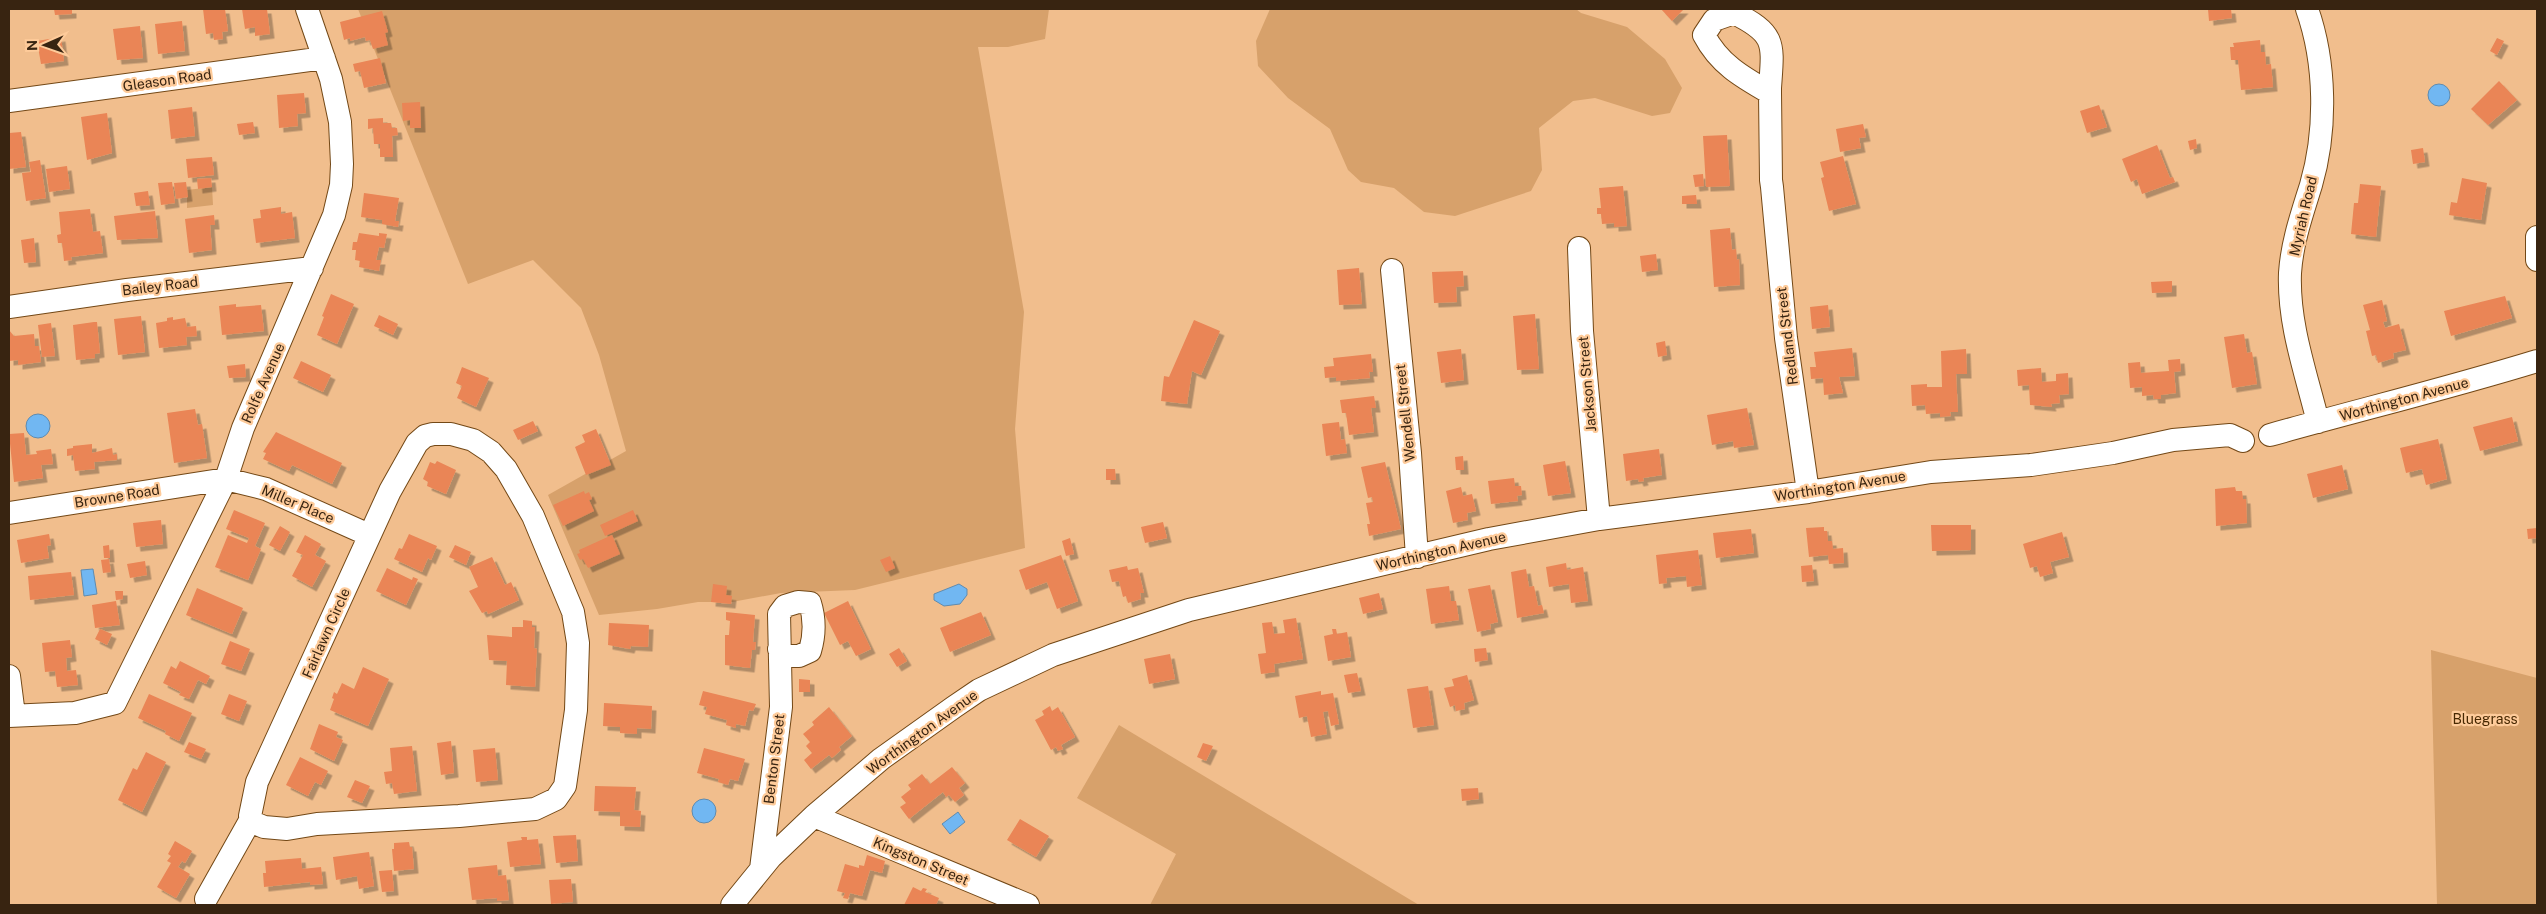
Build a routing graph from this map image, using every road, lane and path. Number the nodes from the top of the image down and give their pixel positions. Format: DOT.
graph roads {
  1 [pos="307,9"];
  2 [pos="2307,9"];
  3 [pos="324,58"];
  4 [pos="1770,93"];
  5 [pos="9,101"];
  6 [pos="2537,237"];
  7 [pos="1579,248"];
  8 [pos="2537,260"];
  9 [pos="312,268"];
  10 [pos="1392,270"];
  11 [pos="9,307"];
  12 [pos="2537,361"];
  13 [pos="2318,422"];
  14 [pos="2270,435"];
  15 [pos="2243,442"];
  16 [pos="226,479"];
  17 [pos="1808,492"];
  18 [pos="9,513"];
  19 [pos="1599,519"];
  20 [pos="369,535"];
  21 [pos="1417,557"];
  22 [pos="778,649"];
  23 [pos="9,676"];
  24 [pos="11,715"];
  25 [pos="814,816"];
  26 [pos="251,819"];
  27 [pos="761,869"];
  28 [pos="206,900"];
  29 [pos="732,905"];
  30 [pos="1028,905"];
  1 -- 3 [label="street, Rolfe Avenue"];
  2 -- 13 [label="street, Myriah Road"];
  3 -- 5 [label="street, Gleason Road"];
  3 -- 9 [label="street, Rolfe Avenue"];
  4 -- 17 [label="street, Redland Street"];
  6 -- 8 [label="street"];
  7 -- 19 [label="street, Jackson Street"];
  9 -- 11 [label="street, Bailey Road"];
  9 -- 16 [label="street, Rolfe Avenue"];
  10 -- 21 [label="street, Wendell Street"];
  12 -- 13 [label="street, Worthington Avenue"];
  13 -- 14 [label="street, Worthington Avenue"];
  15 -- 17 [label="street, Worthington Avenue"];
  16 -- 18 [label="street, Browne Road"];
  16 -- 20 [label="street, Miller Place"];
  16 -- 24 [label="street, Rolfe Avenue"];
  17 -- 19 [label="street, Worthington Avenue"];
  19 -- 21 [label="street, Worthington Avenue"];
  20 -- 26 [label="street, Fairlawn Circle"];
  20 -- 26 [label="street, Fairlawn Circle"];
  21 -- 25 [label="street, Worthington Avenue"];
  22 -- 27 [label="street, Benton Street"];
  23 -- 24 [label="street"];
  25 -- 27 [label="street, Worthington Avenue"];
  25 -- 30 [label="street, Kingston Street"];
  26 -- 28 [label="street"];
  27 -- 29 [label="street, Worthington Avenue"];
}
